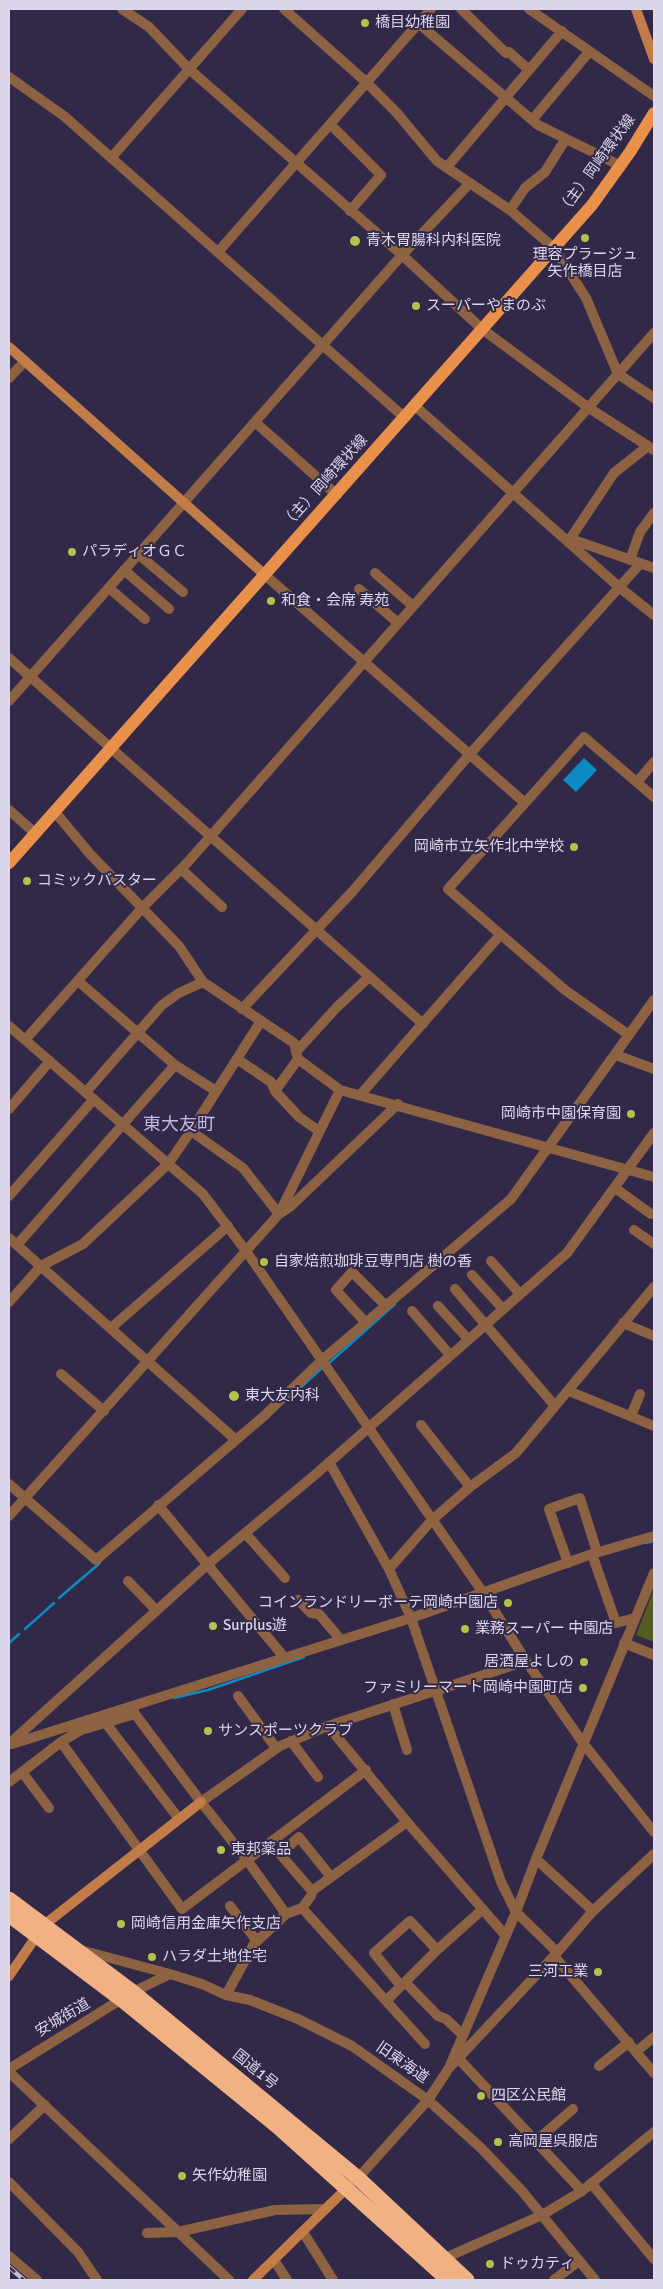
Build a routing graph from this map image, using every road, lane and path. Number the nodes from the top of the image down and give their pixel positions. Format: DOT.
graph roads {
  1 [pos="122,9"];
  2 [pos="242,9"];
  3 [pos="284,9"];
  4 [pos="431,9"];
  5 [pos="461,9"];
  6 [pos="529,9"];
  7 [pos="636,9"];
  8 [pos="418,23"];
  9 [pos="562,32"];
  10 [pos="589,52"];
  11 [pos="654,59"];
  12 [pos="189,69"];
  13 [pos="529,70"];
  14 [pos="9,77"];
  15 [pos="366,82"];
  16 [pos="654,96"];
  17 [pos="504,98"];
  18 [pos="654,113"];
  19 [pos="532,120"];
  20 [pos="331,124"];
  21 [pos="565,140"];
  22 [pos="111,158"];
  23 [pos="296,163"];
  24 [pos="621,166"];
  25 [pos="447,168"];
  26 [pos="470,183"];
  27 [pos="510,210"];
  28 [pos="350,211"];
  29 [pos="554,248"];
  30 [pos="218,252"];
  31 [pos="402,254"];
  32 [pos="482,329"];
  33 [pos="654,333"];
  34 [pos="322,345"];
  35 [pos="9,347"];
  36 [pos="25,360"];
  37 [pos="618,374"];
  38 [pos="9,378"];
  39 [pos="654,398"];
  40 [pos="416,406"];
  41 [pos="589,408"];
  42 [pos="405,418"];
  43 [pos="255,422"];
  44 [pos="651,448"];
  45 [pos="513,493"];
  46 [pos="336,495"];
  47 [pos="185,502"];
  48 [pos="654,513"];
  49 [pos="569,541"];
  50 [pos="138,554"];
  51 [pos="630,560"];
  52 [pos="640,564"];
  53 [pos="654,568"];
  54 [pos="124,570"];
  55 [pos="375,572"];
  56 [pos="265,575"];
  57 [pos="109,588"];
  58 [pos="619,588"];
  59 [pos="359,589"];
  60 [pos="183,592"];
  61 [pos="413,606"];
  62 [pos="169,609"];
  63 [pos="654,616"];
  64 [pos="145,619"];
  65 [pos="398,623"];
  66 [pos="9,658"];
  67 [pos="363,662"];
  68 [pos="30,677"];
  69 [pos="9,701"];
  70 [pos="111,748"];
  71 [pos="469,755"];
  72 [pos="654,762"];
  73 [pos="636,782"];
  74 [pos="654,797"];
  75 [pos="525,803"];
  76 [pos="9,810"];
  77 [pos="55,812"];
  78 [pos="36,834"];
  79 [pos="211,835"];
  80 [pos="9,864"];
  81 [pos="181,869"];
  82 [pos="143,907"];
  83 [pos="222,907"];
  84 [pos="316,931"];
  85 [pos="500,935"];
  86 [pos="369,977"];
  87 [pos="78,981"];
  88 [pos="203,982"];
  89 [pos="654,1000"];
  90 [pos="242,1009"];
  91 [pos="261,1021"];
  92 [pos="423,1024"];
  93 [pos="9,1026"];
  94 [pos="138,1032"];
  95 [pos="628,1036"];
  96 [pos="25,1040"];
  97 [pos="297,1055"];
  98 [pos="616,1055"];
  99 [pos="237,1059"];
  100 [pos="50,1061"];
  101 [pos="175,1065"];
  102 [pos="654,1068"];
  103 [pos="340,1090"];
  104 [pos="216,1091"];
  105 [pos="275,1091"];
  106 [pos="361,1094"];
  107 [pos="90,1096"];
  108 [pos="398,1104"];
  109 [pos="9,1108"];
  110 [pos="123,1124"];
  111 [pos="191,1131"];
  112 [pos="319,1131"];
  113 [pos="654,1132"];
  114 [pos="549,1147"];
  115 [pos="168,1164"];
  116 [pos="628,1169"];
  117 [pos="654,1177"];
  118 [pos="614,1188"];
  119 [pos="9,1196"];
  120 [pos="279,1214"];
  121 [pos="651,1214"];
  122 [pos="228,1226"];
  123 [pos="634,1230"];
  124 [pos="9,1238"];
  125 [pos="654,1244"];
  126 [pos="18,1245"];
  127 [pos="246,1251"];
  128 [pos="491,1261"];
  129 [pos="41,1266"];
  130 [pos="472,1275"];
  131 [pos="654,1287"];
  132 [pos="455,1289"];
  133 [pos="520,1294"];
  134 [pos="9,1302"];
  135 [pos="386,1306"];
  136 [pos="438,1306"];
  137 [pos="503,1309"];
  138 [pos="412,1310"];
  139 [pos="366,1323"];
  140 [pos="486,1324"];
  141 [pos="623,1324"];
  142 [pos="111,1328"];
  143 [pos="654,1336"];
  144 [pos="468,1339"];
  145 [pos="450,1355"];
  146 [pos="322,1360"];
  147 [pos="149,1361"];
  148 [pos="62,1374"];
  149 [pos="569,1391"];
  150 [pos="640,1394"];
  151 [pos="555,1406"];
  152 [pos="104,1411"];
  153 [pos="630,1416"];
  154 [pos="421,1425"];
  155 [pos="654,1426"];
  156 [pos="368,1428"];
  157 [pos="236,1440"];
  158 [pos="329,1462"];
  159 [pos="9,1484"];
  160 [pos="470,1487"];
  161 [pos="25,1498"];
  162 [pos="158,1506"];
  163 [pos="9,1516"];
  164 [pos="432,1520"];
  165 [pos="245,1533"];
  166 [pos="654,1536"];
  167 [pos="595,1553"];
  168 [pos="568,1563"];
  169 [pos="208,1564"];
  170 [pos="389,1569"];
  171 [pos="654,1573"];
  172 [pos="285,1578"];
  173 [pos="128,1581"];
  174 [pos="484,1594"];
  175 [pos="298,1600"];
  176 [pos="156,1610"];
  177 [pos="411,1618"];
  178 [pos="635,1618"];
  179 [pos="341,1640"];
  180 [pos="624,1643"];
  181 [pos="654,1655"];
  182 [pos="284,1657"];
  183 [pos="526,1661"];
  184 [pos="434,1690"];
  185 [pos="238,1696"];
  186 [pos="392,1704"];
  187 [pos="134,1710"];
  188 [pos="105,1722"];
  189 [pos="328,1726"];
  190 [pos="291,1741"];
  191 [pos="61,1742"];
  192 [pos="584,1743"];
  193 [pos="9,1745"];
  194 [pos="276,1748"];
  195 [pos="407,1750"];
  196 [pos="366,1770"];
  197 [pos="22,1772"];
  198 [pos="318,1776"];
  199 [pos="9,1782"];
  200 [pos="201,1802"];
  201 [pos="49,1808"];
  202 [pos="179,1820"];
  203 [pos="407,1822"];
  204 [pos="654,1832"];
  205 [pos="140,1849"];
  206 [pos="654,1854"];
  207 [pos="536,1859"];
  208 [pos="247,1860"];
  209 [pos="331,1877"];
  210 [pos="312,1891"];
  211 [pos="9,1899"];
  212 [pos="230,1906"];
  213 [pos="302,1908"];
  214 [pos="484,1909"];
  215 [pos="593,1911"];
  216 [pos="516,1912"];
  217 [pos="9,1914"];
  218 [pos="286,1914"];
  219 [pos="40,1930"];
  220 [pos="505,1935"];
  221 [pos="257,1941"];
  222 [pos="76,1949"];
  223 [pos="437,1950"];
  224 [pos="555,1954"];
  225 [pos="170,1974"];
  226 [pos="9,1976"];
  227 [pos="403,1984"];
  228 [pos="226,1995"];
  229 [pos="128,1996"];
  230 [pos="387,2000"];
  231 [pos="463,2035"];
  232 [pos="654,2037"];
  233 [pos="629,2042"];
  234 [pos="425,2044"];
  235 [pos="637,2051"];
  236 [pos="458,2058"];
  237 [pos="599,2066"];
  238 [pos="449,2068"];
  239 [pos="9,2070"];
  240 [pos="654,2073"];
  241 [pos="428,2100"];
  242 [pos="45,2105"];
  243 [pos="573,2109"];
  244 [pos="654,2132"];
  245 [pos="9,2139"];
  246 [pos="536,2141"];
  247 [pos="9,2182"];
  248 [pos="353,2183"];
  249 [pos="591,2183"];
  250 [pos="582,2191"];
  251 [pos="324,2209"];
  252 [pos="542,2215"];
  253 [pos="147,2232"];
  254 [pos="178,2232"];
  255 [pos="303,2232"];
  256 [pos="9,2256"];
  257 [pos="445,2258"];
  258 [pos="654,2258"];
  259 [pos="274,2260"];
  260 [pos="579,2261"];
  261 [pos="37,2280"];
  262 [pos="97,2280"];
  263 [pos="230,2280"];
  264 [pos="253,2280"];
  265 [pos="287,2280"];
  266 [pos="333,2280"];
  267 [pos="448,2280"];
  268 [pos="467,2280"];
  269 [pos="554,2280"];
  270 [pos="595,2280"];
  1 -- 12 [label="street"];
  2 -- 12 [label="street"];
  3 -- 15 [label="street"];
  4 -- 8 [label="street"];
  5 -- 13 [label="street"];
  6 -- 9 [label="street"];
  7 -- 11 [label="street"];
  8 -- 15 [label="street"];
  8 -- 17 [label="street"];
  9 -- 10 [label="street"];
  9 -- 13 [label="street"];
  10 -- 16 [label="street"];
  10 -- 19 [label="street"];
  12 -- 22 [label="street"];
  12 -- 23 [label="street"];
  13 -- 17 [label="street"];
  14 -- 22 [label="street"];
  15 -- 20 [label="street"];
  15 -- 25 [label="street"];
  17 -- 19 [label="street"];
  17 -- 25 [label="street"];
  18 -- 24 [label="main road, （主）岡崎環状線"];
  19 -- 21 [label="street"];
  20 -- 23 [label="street"];
  20 -- 28 [label="street"];
  21 -- 24 [label="street"];
  21 -- 27 [label="street"];
  22 -- 30 [label="street"];
  23 -- 28 [label="street"];
  23 -- 30 [label="street"];
  24 -- 29 [label="main road, （主）岡崎環状線"];
  25 -- 26 [label="street"];
  26 -- 27 [label="street"];
  26 -- 31 [label="street"];
  27 -- 29 [label="street"];
  28 -- 31 [label="street"];
  29 -- 32 [label="main road, （主）岡崎環状線"];
  29 -- 37 [label="street"];
  30 -- 34 [label="street"];
  31 -- 32 [label="street"];
  31 -- 34 [label="street"];
  32 -- 40 [label="main road, （主）岡崎環状線"];
  32 -- 41 [label="street"];
  33 -- 37 [label="street"];
  34 -- 42 [label="street"];
  34 -- 43 [label="street"];
  35 -- 36 [label="street"];
  36 -- 38 [label="street"];
  36 -- 47 [label="street"];
  37 -- 39 [label="street"];
  37 -- 41 [label="street"];
  40 -- 42 [label="main road, （主）岡崎環状線"];
  40 -- 45 [label="street"];
  41 -- 44 [label="street"];
  41 -- 45 [label="street"];
  42 -- 46 [label="main road, （主）岡崎環状線"];
  43 -- 46 [label="street"];
  43 -- 47 [label="street"];
  44 -- 49 [label="street"];
  45 -- 49 [label="street"];
  45 -- 61 [label="street"];
  46 -- 56 [label="main road, （主）岡崎環状線"];
  47 -- 50 [label="street"];
  47 -- 56 [label="street"];
  48 -- 51 [label="street"];
  49 -- 51 [label="street"];
  49 -- 58 [label="street"];
  50 -- 54 [label="street"];
  50 -- 60 [label="street"];
  51 -- 52 [label="street"];
  52 -- 53 [label="street"];
  52 -- 58 [label="street"];
  54 -- 57 [label="street"];
  54 -- 62 [label="street"];
  55 -- 61 [label="street"];
  56 -- 67 [label="street"];
  56 -- 70 [label="main road, （主）岡崎環状線"];
  57 -- 64 [label="street"];
  57 -- 68 [label="street"];
  58 -- 63 [label="street"];
  58 -- 71 [label="street"];
  59 -- 65 [label="street"];
  61 -- 65 [label="street"];
  65 -- 67 [label="street"];
  66 -- 68 [label="street"];
  67 -- 71 [label="street"];
  67 -- 79 [label="street"];
  68 -- 69 [label="street"];
  68 -- 70 [label="street"];
  70 -- 77 [label="main road, （主）岡崎環状線"];
  70 -- 79 [label="street"];
  71 -- 75 [label="street"];
  71 -- 84 [label="street"];
  72 -- 73 [label="street"];
  73 -- 74 [label="street"];
  73 -- 75 [label="street"];
  75 -- 85 [label="street"];
  76 -- 78 [label="street"];
  77 -- 78 [label="main road, （主）岡崎環状線"];
  77 -- 82 [label="street"];
  78 -- 80 [label="main road, （主）岡崎環状線"];
  79 -- 81 [label="street"];
  79 -- 84 [label="street"];
  81 -- 82 [label="street"];
  81 -- 83 [label="street"];
  82 -- 87 [label="street"];
  82 -- 88 [label="street"];
  84 -- 86 [label="street"];
  84 -- 90 [label="street"];
  85 -- 92 [label="street"];
  85 -- 95 [label="street"];
  86 -- 92 [label="street"];
  86 -- 97 [label="street"];
  87 -- 94 [label="street"];
  87 -- 96 [label="street"];
  88 -- 90 [label="street"];
  88 -- 94 [label="street"];
  89 -- 95 [label="street"];
  90 -- 91 [label="street"];
  91 -- 97 [label="street"];
  91 -- 99 [label="street"];
  92 -- 106 [label="street"];
  93 -- 96 [label="street"];
  94 -- 101 [label="street"];
  94 -- 107 [label="street"];
  95 -- 98 [label="street"];
  96 -- 100 [label="street"];
  97 -- 103 [label="street"];
  97 -- 105 [label="street"];
  98 -- 102 [label="street"];
  98 -- 114 [label="street"];
  99 -- 104 [label="street"];
  99 -- 105 [label="street"];
  100 -- 107 [label="street"];
  100 -- 109 [label="street"];
  101 -- 104 [label="street"];
  101 -- 110 [label="street"];
  103 -- 106 [label="street"];
  103 -- 112 [label="street"];
  104 -- 111 [label="street"];
  105 -- 112 [label="street"];
  106 -- 108 [label="street"];
  107 -- 110 [label="street"];
  107 -- 119 [label="street"];
  108 -- 114 [label="street"];
  108 -- 120 [label="street"];
  110 -- 115 [label="street"];
  110 -- 126 [label="street"];
  111 -- 115 [label="street"];
  111 -- 120 [label="street"];
  112 -- 120 [label="street"];
  113 -- 116 [label="street"];
  114 -- 116 [label="street"];
  114 -- 135 [label="street"];
  115 -- 122 [label="street"];
  115 -- 129 [label="street"];
  116 -- 117 [label="street"];
  116 -- 118 [label="street"];
  118 -- 121 [label="street"];
  118 -- 133 [label="street"];
  120 -- 127 [label="street"];
  122 -- 127 [label="street"];
  122 -- 142 [label="street"];
  123 -- 125 [label="street"];
  124 -- 126 [label="street"];
  126 -- 129 [label="street"];
  127 -- 146 [label="street"];
  127 -- 147 [label="street"];
  128 -- 133 [label="street"];
  129 -- 134 [label="street"];
  129 -- 142 [label="street"];
  130 -- 137 [label="street"];
  131 -- 141 [label="street"];
  132 -- 140 [label="street"];
  133 -- 137 [label="street"];
  135 -- 139 [label="street"];
  135 -- 139 [label="street"];
  136 -- 144 [label="street"];
  137 -- 140 [label="street"];
  138 -- 145 [label="street"];
  139 -- 146 [label="street"];
  140 -- 144 [label="street"];
  140 -- 151 [label="street"];
  141 -- 143 [label="street"];
  141 -- 149 [label="street"];
  142 -- 147 [label="street"];
  144 -- 145 [label="street"];
  145 -- 156 [label="street"];
  146 -- 156 [label="street"];
  146 -- 157 [label="street"];
  147 -- 152 [label="street"];
  147 -- 157 [label="street"];
  148 -- 152 [label="street"];
  149 -- 151 [label="street"];
  149 -- 153 [label="street"];
  150 -- 153 [label="street"];
  151 -- 160 [label="street"];
  152 -- 161 [label="street"];
  153 -- 155 [label="street"];
  154 -- 160 [label="street"];
  156 -- 158 [label="street"];
  156 -- 164 [label="street"];
  157 -- 162 [label="street"];
  158 -- 165 [label="street"];
  158 -- 170 [label="street"];
  159 -- 161 [label="street"];
  160 -- 164 [label="street"];
  161 -- 162 [label="street"];
  161 -- 163 [label="street"];
  162 -- 169 [label="street"];
  164 -- 170 [label="street"];
  164 -- 174 [label="street"];
  165 -- 169 [label="street"];
  165 -- 172 [label="street"];
  166 -- 167 [label="street"];
  167 -- 168 [label="street"];
  167 -- 168 [label="street"];
  167 -- 178 [label="street"];
  168 -- 174 [label="street"];
  169 -- 176 [label="street"];
  169 -- 182 [label="street"];
  170 -- 177 [label="street"];
  171 -- 178 [label="street"];
  173 -- 176 [label="street"];
  174 -- 177 [label="street"];
  174 -- 183 [label="street"];
  175 -- 179 [label="street"];
  176 -- 193 [label="street"];
  177 -- 179 [label="street"];
  177 -- 184 [label="street"];
  178 -- 180 [label="street"];
  179 -- 182 [label="street"];
  180 -- 181 [label="street"];
  180 -- 192 [label="street"];
  182 -- 187 [label="street"];
  183 -- 184 [label="street"];
  183 -- 192 [label="street"];
  184 -- 186 [label="street"];
  184 -- 216 [label="street"];
  185 -- 194 [label="street"];
  186 -- 189 [label="street"];
  186 -- 195 [label="street"];
  187 -- 188 [label="street"];
  187 -- 193 [label="street"];
  187 -- 200 [label="street"];
  188 -- 191 [label="street"];
  188 -- 202 [label="street"];
  189 -- 190 [label="street"];
  189 -- 196 [label="street"];
  190 -- 194 [label="street"];
  190 -- 198 [label="street"];
  191 -- 197 [label="street"];
  191 -- 205 [label="street"];
  192 -- 204 [label="street"];
  192 -- 207 [label="street"];
  194 -- 200 [label="street"];
  196 -- 203 [label="street"];
  196 -- 208 [label="street"];
  197 -- 199 [label="street"];
  197 -- 201 [label="street"];
  200 -- 202 [label="street"];
  200 -- 208 [label="street"];
  202 -- 205 [label="street"];
  203 -- 209 [label="street"];
  203 -- 214 [label="street"];
  205 -- 208 [label="street"];
  205 -- 219 [label="street"];
  206 -- 215 [label="street"];
  207 -- 215 [label="street"];
  207 -- 216 [label="street"];
  208 -- 218 [label="street"];
  209 -- 210 [label="street"];
  209 -- 210 [label="street"];
  210 -- 213 [label="street"];
  211 -- 219 [label="highway, 国道1号"];
  212 -- 221 [label="street"];
  213 -- 218 [label="street"];
  213 -- 230 [label="street"];
  214 -- 220 [label="street"];
  214 -- 223 [label="street"];
  215 -- 224 [label="street"];
  216 -- 220 [label="street"];
  216 -- 224 [label="street"];
  217 -- 219 [label="highway, 国道1号"];
  218 -- 221 [label="street"];
  219 -- 222 [label="highway, 国道1号"];
  219 -- 226 [label="street"];
  219 -- 229 [label="highway, 国道1号"];
  220 -- 231 [label="street"];
  221 -- 228 [label="street"];
  222 -- 225 [label="street, 旧東海道"];
  222 -- 229 [label="highway, 国道1号"];
  223 -- 227 [label="street"];
  223 -- 227 [label="street"];
  224 -- 233 [label="street"];
  224 -- 236 [label="street"];
  225 -- 228 [label="street, 旧東海道"];
  225 -- 229 [label="street"];
  227 -- 230 [label="street"];
  227 -- 231 [label="street"];
  228 -- 241 [label="street, 旧東海道"];
  229 -- 239 [label="street, 安城街道"];
  229 -- 248 [label="highway, 国道1号"];
  230 -- 234 [label="street"];
  231 -- 238 [label="street"];
  232 -- 235 [label="street"];
  233 -- 235 [label="street"];
  233 -- 237 [label="street"];
  235 -- 240 [label="street"];
  236 -- 238 [label="street"];
  236 -- 246 [label="street"];
  238 -- 241 [label="street"];
  239 -- 242 [label="street"];
  241 -- 248 [label="street"];
  241 -- 252 [label="street, 旧東海道"];
  242 -- 245 [label="street"];
  242 -- 254 [label="street"];
  243 -- 246 [label="street"];
  244 -- 249 [label="street"];
  246 -- 250 [label="street"];
  247 -- 262 [label="street"];
  248 -- 251 [label="street"];
  248 -- 257 [label="highway, 国道1号"];
  248 -- 267 [label="highway, 国道1号"];
  249 -- 250 [label="street"];
  249 -- 258 [label="street"];
  250 -- 252 [label="street"];
  251 -- 254 [label="street"];
  251 -- 255 [label="street"];
  252 -- 257 [label="street"];
  252 -- 260 [label="street, 旧東海道"];
  253 -- 254 [label="street"];
  254 -- 263 [label="street"];
  255 -- 259 [label="street"];
  255 -- 266 [label="street"];
  256 -- 261 [label="street"];
  257 -- 268 [label="highway, 国道1号"];
  259 -- 264 [label="street"];
  259 -- 265 [label="street"];
  260 -- 269 [label="street"];
  260 -- 270 [label="street, 旧東海道"];
}
